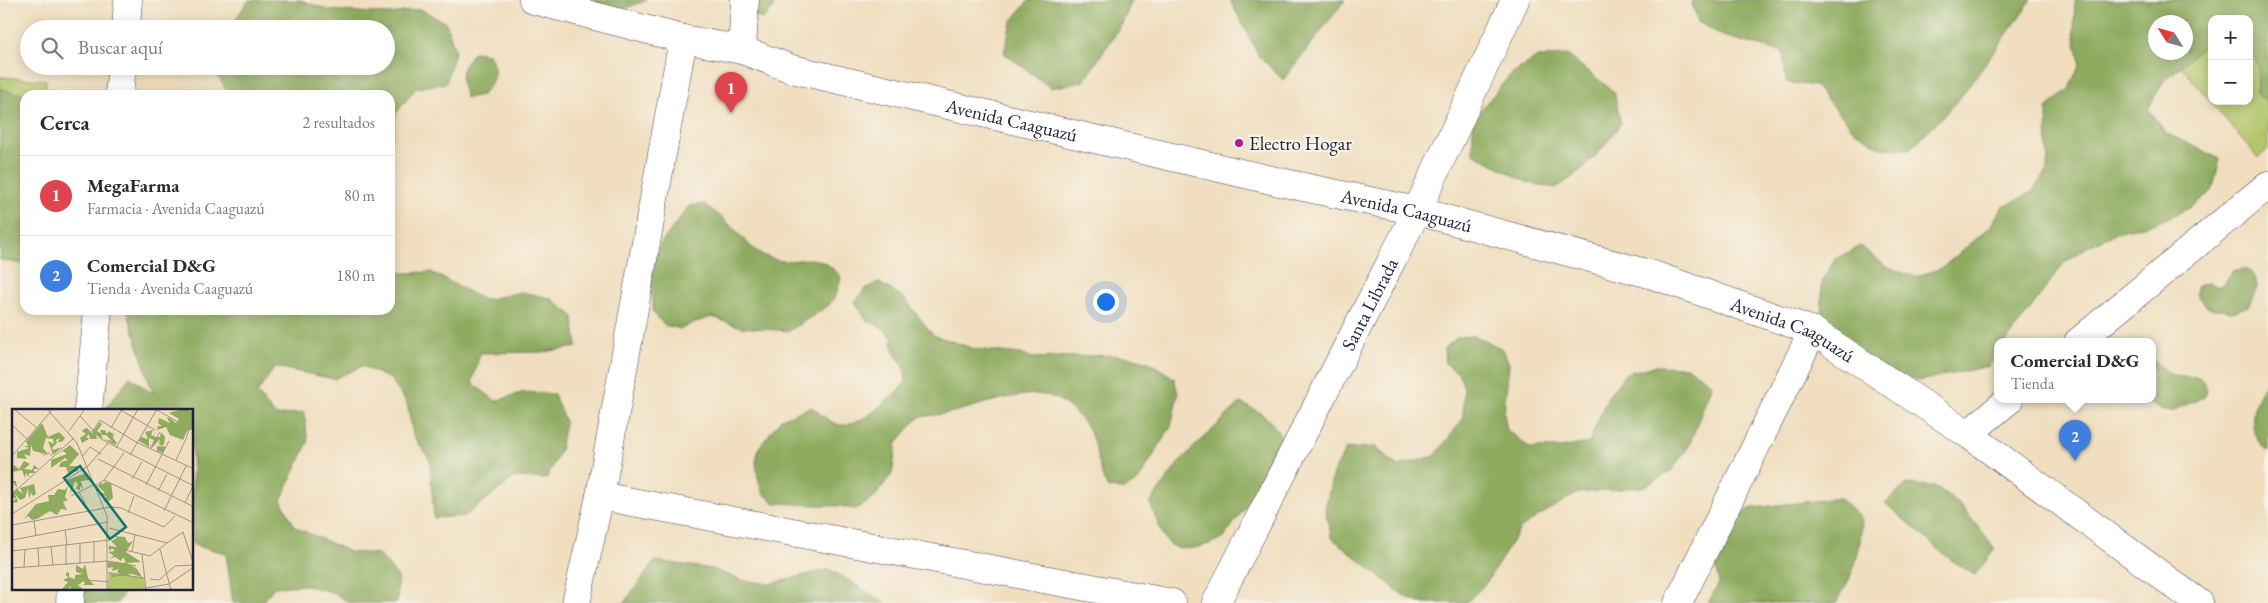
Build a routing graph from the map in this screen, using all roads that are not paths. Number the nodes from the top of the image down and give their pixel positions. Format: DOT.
graph roads {
  1 [pos="128,0"];
  2 [pos="533,0"];
  3 [pos="745,0"];
  4 [pos="1515,0"];
  5 [pos="127,20"];
  6 [pos="683,39"];
  7 [pos="742,50"];
  8 [pos="121,75"];
  9 [pos="120,90"];
  10 [pos="2268,185"];
  11 [pos="1417,211"];
  12 [pos="98,315"];
  13 [pos="1813,331"];
  14 [pos="2083,338"];
  15 [pos="2005,403"];
  16 [pos="88,409"];
  17 [pos="1968,434"];
  18 [pos="600,496"];
  19 [pos="71,590"];
  20 [pos="70,603"];
  21 [pos="576,603"];
  22 [pos="1172,603"];
  23 [pos="1216,603"];
  24 [pos="1678,603"];
  25 [pos="2199,603"];
  1 -- 5 [label="street"];
  2 -- 6 [label="street, Avenida Caaguazú"];
  3 -- 7 [label="street"];
  4 -- 11 [label="street, Santa Librada"];
  6 -- 7 [label="street, Avenida Caaguazú"];
  6 -- 18 [label="street"];
  7 -- 11 [label="street, Avenida Caaguazú"];
  8 -- 9 [label="street"];
  10 -- 14 [label="street"];
  11 -- 13 [label="street, Avenida Caaguazú"];
  11 -- 23 [label="street, Santa Librada"];
  12 -- 16 [label="street"];
  13 -- 17 [label="street, Avenida Caaguazú"];
  13 -- 24 [label="street"];
  15 -- 17 [label="street"];
  17 -- 25 [label="street, Avenida Caaguazú"];
  18 -- 21 [label="street"];
  18 -- 22 [label="street"];
  19 -- 20 [label="street"];
}
